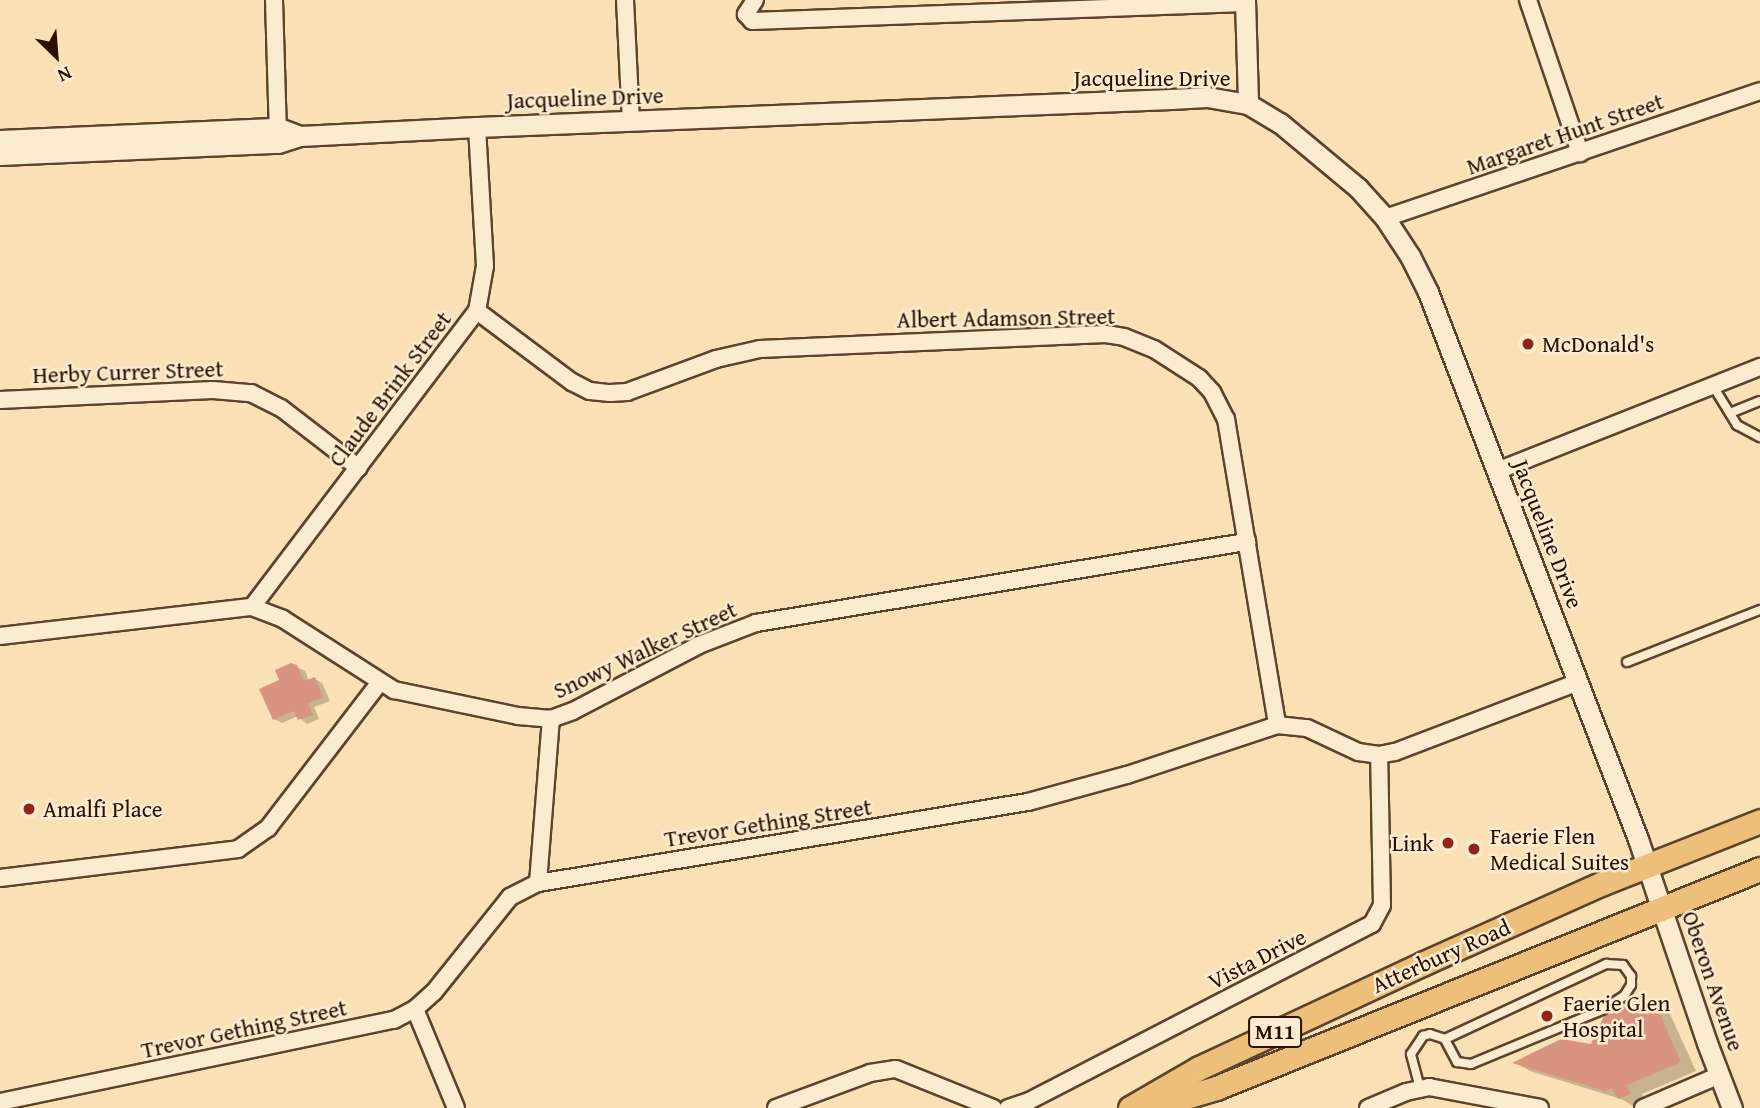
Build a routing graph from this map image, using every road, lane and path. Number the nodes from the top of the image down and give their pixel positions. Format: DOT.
graph roads {
  1 [pos="274,0"];
  2 [pos="625,0"];
  3 [pos="755,0"];
  4 [pos="1528,0"];
  5 [pos="1208,2"];
  6 [pos="1245,2"];
  7 [pos="1760,91"];
  8 [pos="1248,104"];
  9 [pos="631,121"];
  10 [pos="477,127"];
  11 [pos="279,136"];
  12 [pos="0,140"];
  13 [pos="1580,153"];
  14 [pos="0,155"];
  15 [pos="1385,218"];
  16 [pos="477,310"];
  17 [pos="1760,367"];
  18 [pos="1713,386"];
  19 [pos="0,400"];
  20 [pos="1760,401"];
  21 [pos="1730,413"];
  22 [pos="1760,437"];
  23 [pos="359,468"];
  24 [pos="1497,471"];
  25 [pos="1247,542"];
  26 [pos="252,607"];
  27 [pos="1760,610"];
  28 [pos="0,636"];
  29 [pos="1627,662"];
  30 [pos="380,682"];
  31 [pos="1578,682"];
  32 [pos="551,719"];
  33 [pos="1277,724"];
  34 [pos="1380,755"];
  35 [pos="1760,821"];
  36 [pos="1647,865"];
  37 [pos="1760,869"];
  38 [pos="0,878"];
  39 [pos="538,883"];
  40 [pos="1662,908"];
  41 [pos="415,1009"];
  42 [pos="1444,1039"];
  43 [pos="1720,1075"];
  44 [pos="1420,1088"];
  45 [pos="0,1102"];
  46 [pos="456,1108"];
  47 [pos="776,1108"];
  48 [pos="993,1108"];
  49 [pos="1007,1108"];
  50 [pos="1130,1108"];
  51 [pos="1150,1108"];
  52 [pos="1367,1108"];
  53 [pos="1540,1108"];
  54 [pos="1643,1108"];
  55 [pos="1732,1108"];
  1 -- 11 [label="street"];
  2 -- 9 [label="street"];
  3 -- 5 [label="street"];
  4 -- 13 [label="street"];
  5 -- 6 [label="street"];
  6 -- 8 [label="street"];
  7 -- 13 [label="street, Margaret Hunt Street"];
  8 -- 9 [label="street, Jacqueline Drive"];
  8 -- 15 [label="street, Jacqueline Drive"];
  9 -- 10 [label="street, Jacqueline Drive"];
  10 -- 11 [label="street, Jacqueline Drive"];
  10 -- 16 [label="street, Claude Brink Street"];
  11 -- 12 [label="street, Jacqueline Drive"];
  11 -- 14 [label="street, Jacqueline Drive"];
  13 -- 15 [label="street, Margaret Hunt Street"];
  15 -- 24 [label="street, Jacqueline Drive"];
  16 -- 23 [label="street, Claude Brink Street"];
  16 -- 25 [label="street, Albert Adamson Street"];
  17 -- 18 [label="street"];
  18 -- 21 [label="lane"];
  18 -- 24 [label="street"];
  19 -- 23 [label="street, Herby Currer Street"];
  20 -- 21 [label="lane"];
  21 -- 22 [label="lane"];
  23 -- 26 [label="street, Claude Brink Street"];
  24 -- 31 [label="street, Jacqueline Drive"];
  25 -- 32 [label="street, Snowy Walker Street"];
  25 -- 33 [label="street, Albert Adamson Street"];
  26 -- 28 [label="street, Snowy Walker Street"];
  26 -- 30 [label="street, Snowy Walker Street"];
  27 -- 29 [label="lane"];
  30 -- 32 [label="street, Snowy Walker Street"];
  30 -- 38 [label="street"];
  31 -- 34 [label="street"];
  31 -- 36 [label="street, Jacqueline Drive"];
  32 -- 39 [label="street"];
  33 -- 34 [label="street"];
  33 -- 39 [label="street, Trevor Gething Street"];
  34 -- 49 [label="street, Vista Drive"];
  35 -- 36 [label="main road, Atterbury Road / M11"];
  36 -- 40 [label="street, Jacqueline Drive"];
  36 -- 50 [label="main road, Atterbury Road / M11"];
  37 -- 40 [label="main road, Atterbury Road / M11"];
  39 -- 41 [label="street, Trevor Gething Street"];
  40 -- 43 [label="street, Oberon Avenue"];
  40 -- 51 [label="main road, Atterbury Road / M11"];
  41 -- 45 [label="street, Trevor Gething Street"];
  41 -- 46 [label="street"];
  42 -- 42 [label="lane"];
  42 -- 44 [label="lane"];
  43 -- 54 [label="street"];
  43 -- 55 [label="street, Oberon Avenue"];
  44 -- 52 [label="street"];
  44 -- 53 [label="street"];
  47 -- 48 [label="street"];
}
